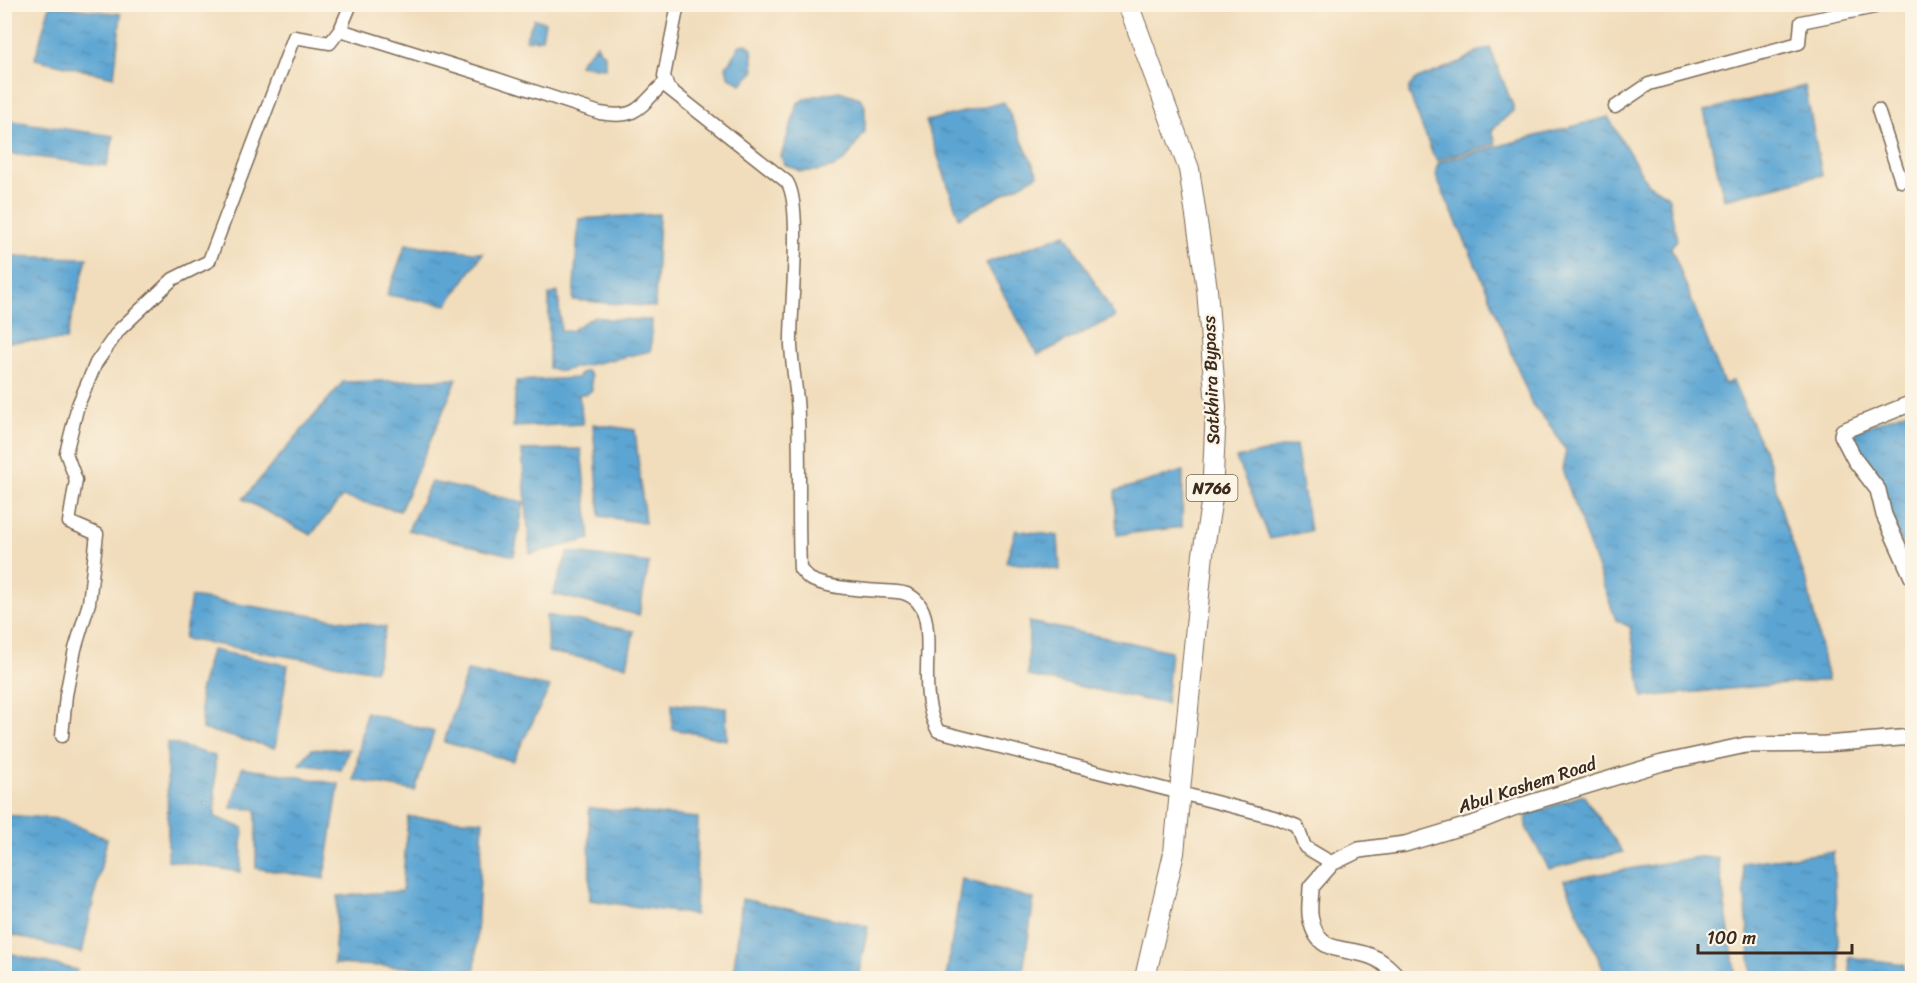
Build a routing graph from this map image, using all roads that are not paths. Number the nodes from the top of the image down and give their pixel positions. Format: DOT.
graph roads {
  1 [pos="351,4"];
  2 [pos="678,4"];
  3 [pos="1128,4"];
  4 [pos="1876,4"];
  5 [pos="340,30"];
  6 [pos="665,82"];
  7 [pos="1615,107"];
  8 [pos="1878,110"];
  9 [pos="1912,178"];
  10 [pos="1912,403"];
  11 [pos="1912,577"];
  12 [pos="62,736"];
  13 [pos="1912,737"];
  14 [pos="1178,792"];
  15 [pos="1332,863"];
  16 [pos="1145,978"];
  17 [pos="1399,978"];
  1 -- 5 [label="street"];
  2 -- 6 [label="street"];
  3 -- 14 [label="highway, Satkhira Bypass / N766"];
  4 -- 7 [label="street"];
  5 -- 6 [label="street"];
  5 -- 12 [label="street"];
  6 -- 14 [label="street"];
  8 -- 9 [label="street"];
  10 -- 11 [label="street"];
  13 -- 15 [label="street, Abul Kashem Road"];
  14 -- 15 [label="street"];
  14 -- 16 [label="highway, Satkhira Bypass / N766"];
  15 -- 17 [label="street, Abul Kashem Road"];
}
